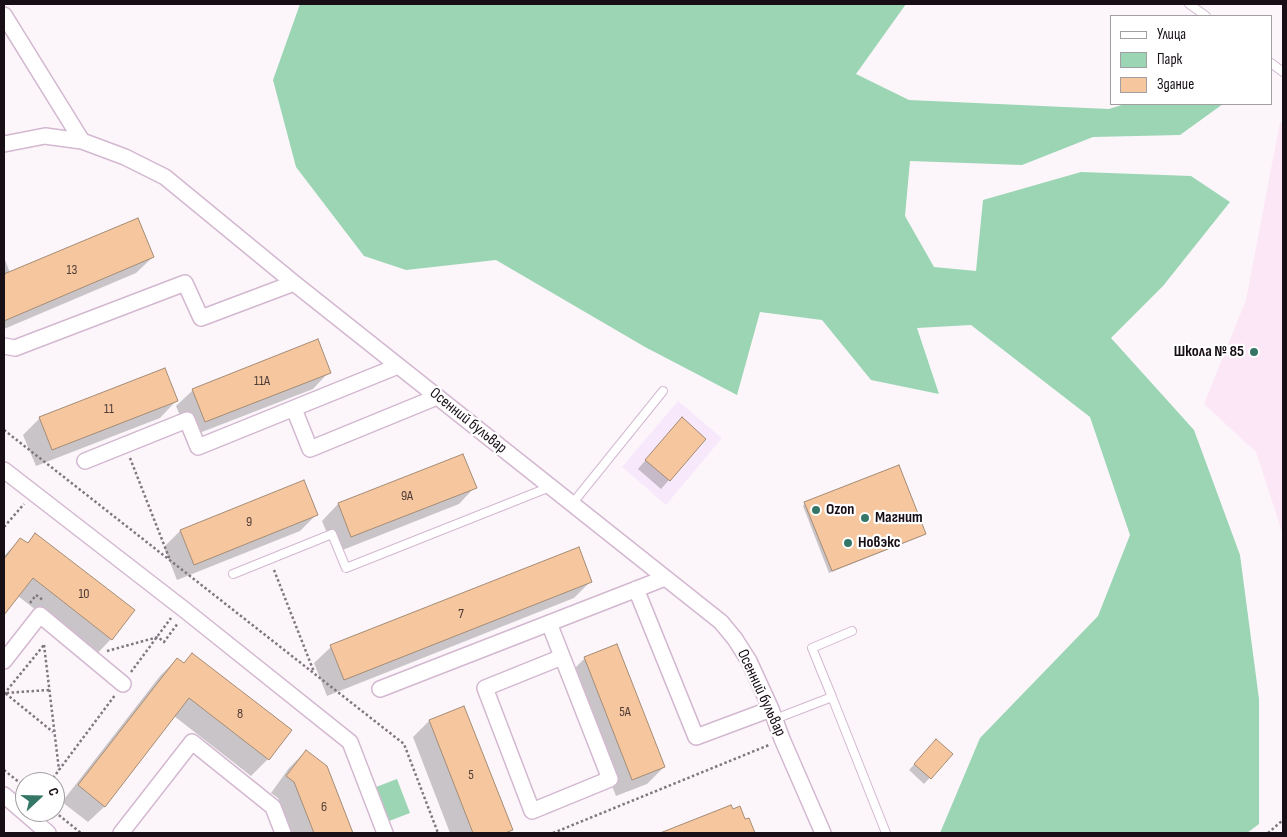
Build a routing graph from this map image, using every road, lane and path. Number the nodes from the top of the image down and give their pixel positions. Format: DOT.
graph roads {
  1 [pos="1189,4"];
  2 [pos="4,15"];
  3 [pos="1205,15"];
  4 [pos="1272,64"];
  5 [pos="1283,72"];
  6 [pos="82,141"];
  7 [pos="4,144"];
  8 [pos="294,282"];
  9 [pos="4,346"];
  10 [pos="398,366"];
  11 [pos="663,391"];
  12 [pos="437,397"];
  13 [pos="294,409"];
  14 [pos="4,430"];
  15 [pos="124,445"];
  16 [pos="85,461"];
  17 [pos="4,470"];
  18 [pos="550,487"];
  19 [pos="33,493"];
  20 [pos="572,504"];
  21 [pos="4,527"];
  22 [pos="270,559"];
  23 [pos="170,560"];
  24 [pos="233,574"];
  25 [pos="665,578"];
  26 [pos="636,589"];
  27 [pos="186,611"];
  28 [pos="549,623"];
  29 [pos="852,631"];
  30 [pos="107,651"];
  31 [pos="562,658"];
  32 [pos="4,661"];
  33 [pos="314,674"];
  34 [pos="123,684"];
  35 [pos="380,689"];
  36 [pos="49,690"];
  37 [pos="4,693"];
  38 [pos="832,697"];
  39 [pos="773,714"];
  40 [pos="53,732"];
  41 [pos="782,739"];
  42 [pos="4,770"];
  43 [pos="59,770"];
  44 [pos="15,779"];
  45 [pos="4,795"];
  46 [pos="65,820"];
  47 [pos="1283,820"];
  48 [pos="48,833"];
  49 [pos="81,833"];
  50 [pos="121,833"];
  51 [pos="283,833"];
  52 [pos="385,833"];
  53 [pos="438,833"];
  54 [pos="553,833"];
  55 [pos="823,833"];
  56 [pos="886,833"];
  57 [pos="1268,833"];
  1 -- 3 [label="lane"];
  2 -- 6 [label="street"];
  4 -- 5 [label="lane"];
  6 -- 7 [label="street, Осенний бульвар"];
  6 -- 8 [label="street, Осенний бульвар"];
  8 -- 9 [label="street"];
  8 -- 10 [label="street, Осенний бульвар"];
  10 -- 12 [label="street, Осенний бульвар"];
  10 -- 13 [label="street"];
  11 -- 20 [label="lane"];
  12 -- 13 [label="street"];
  12 -- 18 [label="street, Осенний бульвар"];
  13 -- 15 [label="street"];
  14 -- 23 [label="path"];
  15 -- 16 [label="street"];
  15 -- 23 [label="path"];
  17 -- 19 [label="street"];
  18 -- 20 [label="street, Осенний бульвар"];
  18 -- 22 [label="lane"];
  19 -- 21 [label="path"];
  19 -- 27 [label="street"];
  20 -- 25 [label="street, Осенний бульвар"];
  22 -- 24 [label="lane"];
  22 -- 33 [label="path"];
  23 -- 33 [label="path"];
  25 -- 26 [label="street"];
  25 -- 39 [label="street, Осенний бульвар"];
  26 -- 28 [label="street"];
  26 -- 39 [label="street"];
  27 -- 30 [label="path"];
  27 -- 52 [label="street"];
  28 -- 31 [label="street"];
  28 -- 35 [label="street"];
  29 -- 38 [label="lane"];
  31 -- 31 [label="street"];
  32 -- 34 [label="street"];
  33 -- 53 [label="path"];
  36 -- 37 [label="path"];
  36 -- 37 [label="path"];
  36 -- 40 [label="path"];
  37 -- 40 [label="path"];
  38 -- 39 [label="lane"];
  38 -- 56 [label="lane"];
  39 -- 41 [label="street, Осенний бульвар"];
  40 -- 43 [label="path"];
  41 -- 54 [label="path"];
  41 -- 55 [label="street, Осенний бульвар"];
  42 -- 44 [label="path"];
  45 -- 48 [label="street"];
  46 -- 49 [label="path"];
  47 -- 57 [label="path"];
  50 -- 51 [label="street"];
}
